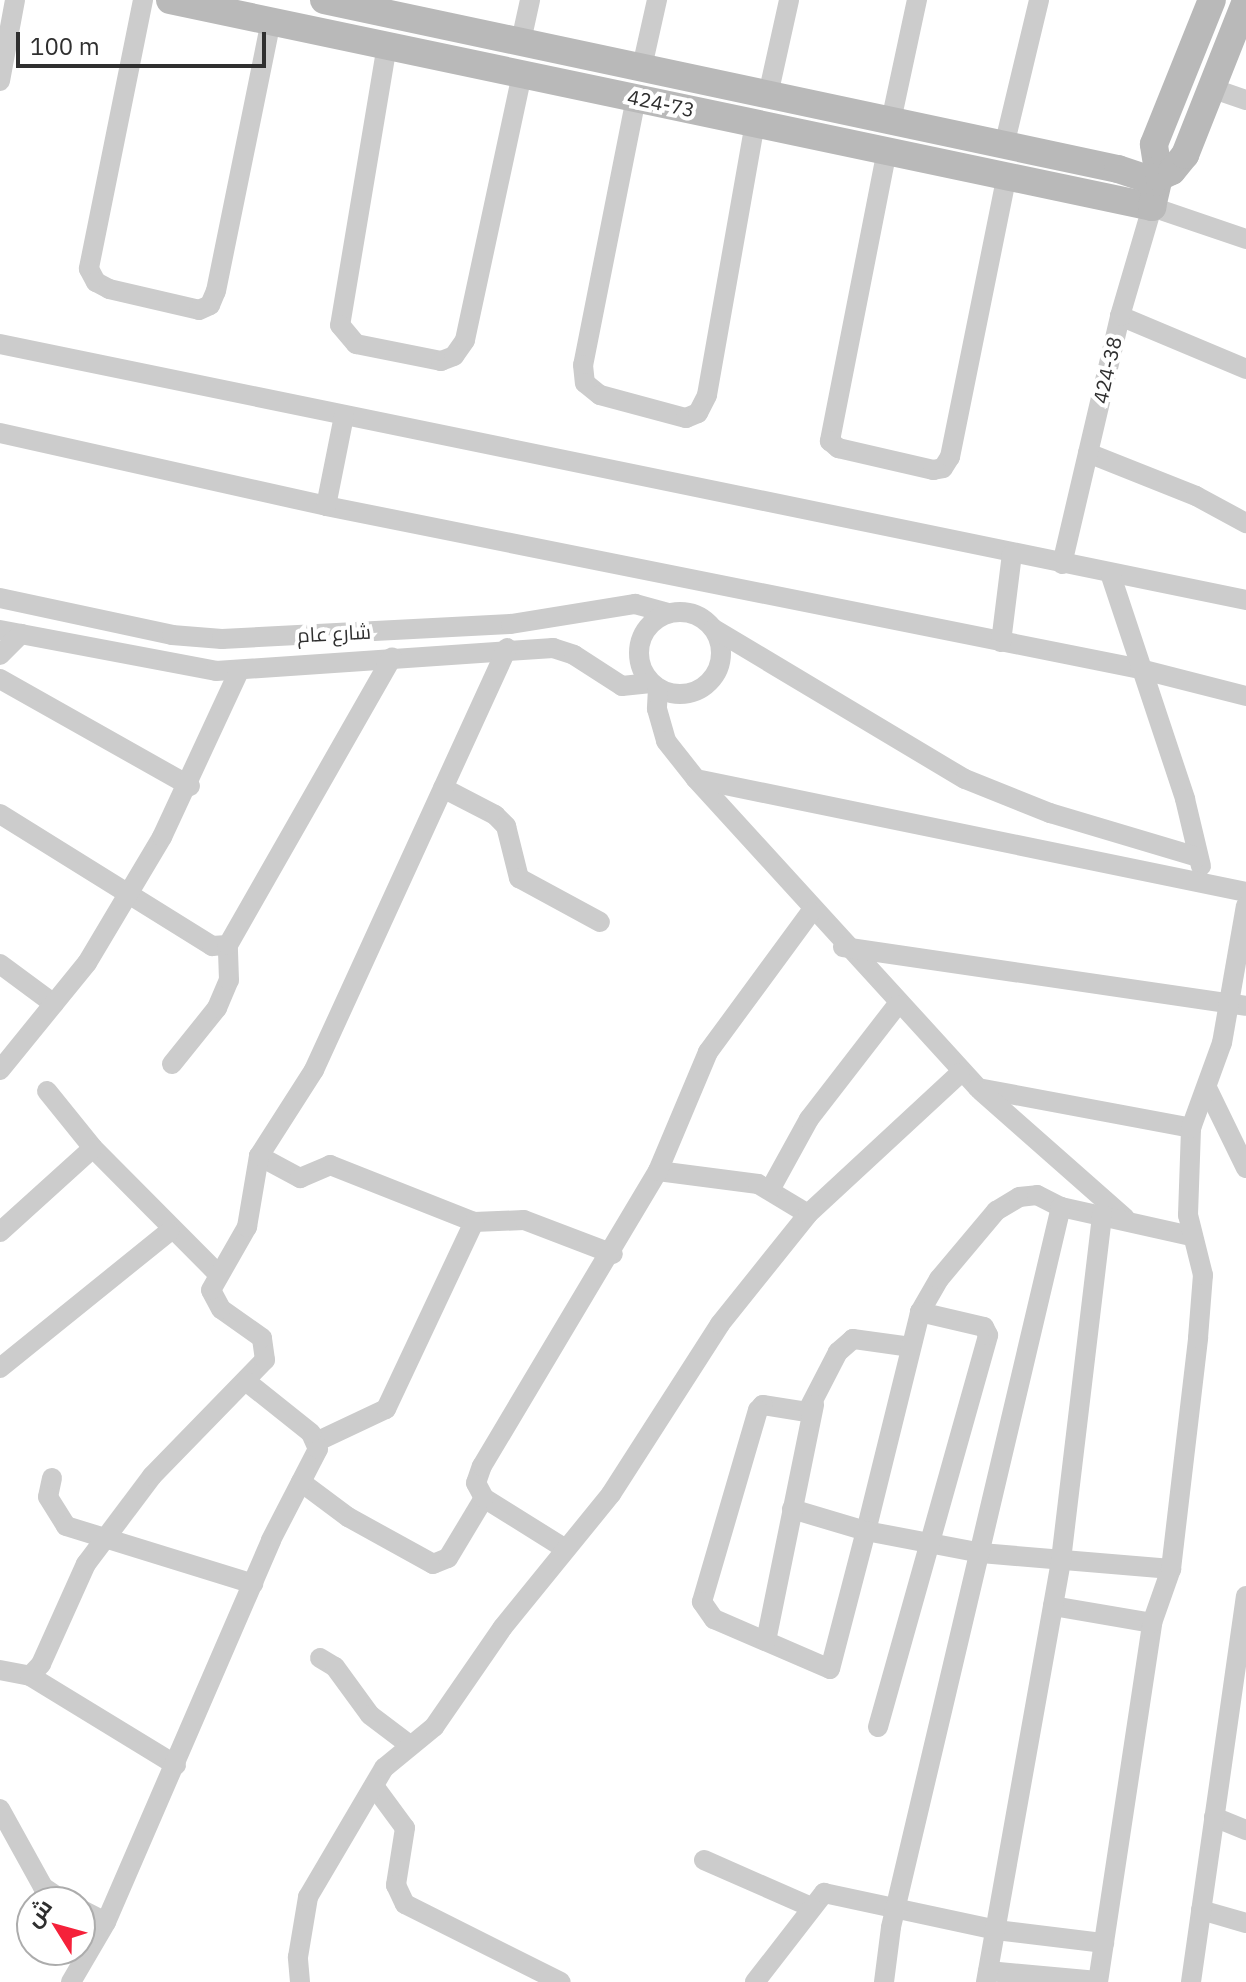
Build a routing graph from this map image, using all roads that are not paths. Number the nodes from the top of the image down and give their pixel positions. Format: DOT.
graph roads {
  1 [pos="15,0"];
  2 [pos="143,0"];
  3 [pos="170,0"];
  4 [pos="324,0"];
  5 [pos="530,0"];
  6 [pos="657,0"];
  7 [pos="789,0"];
  8 [pos="917,0"];
  9 [pos="1039,0"];
  10 [pos="1212,0"];
  11 [pos="1246,1"];
  12 [pos="402,8"];
  13 [pos="271,21"];
  14 [pos="521,41"];
  15 [pos="387,45"];
  16 [pos="642,67"];
  17 [pos="522,74"];
  18 [pos="0,81"];
  19 [pos="1211,88"];
  20 [pos="768,95"];
  21 [pos="636,98"];
  22 [pos="1246,100"];
  23 [pos="891,121"];
  24 [pos="755,122"];
  25 [pos="1004,146"];
  26 [pos="887,150"];
  27 [pos="1007,175"];
  28 [pos="1156,189"];
  29 [pos="1246,239"];
  30 [pos="1120,316"];
  31 [pos="0,344"];
  32 [pos="1246,369"];
  33 [pos="344,416"];
  34 [pos="0,433"];
  35 [pos="1088,453"];
  36 [pos="326,506"];
  37 [pos="1246,523"];
  38 [pos="1012,554"];
  39 [pos="1062,564"];
  40 [pos="1111,576"];
  41 [pos="680,577"];
  42 [pos="0,598"];
  43 [pos="1246,600"];
  44 [pos="677,612"];
  45 [pos="124,625"];
  46 [pos="714,629"];
  47 [pos="0,630"];
  48 [pos="21,634"];
  49 [pos="1001,642"];
  50 [pos="507,648"];
  51 [pos="118,652"];
  52 [pos="0,655"];
  53 [pos="392,657"];
  54 [pos="1140,669"];
  55 [pos="239,671"];
  56 [pos="0,679"];
  57 [pos="655,686"];
  58 [pos="1246,696"];
  59 [pos="696,779"];
  60 [pos="190,786"];
  61 [pos="443,788"];
  62 [pos="0,814"];
  63 [pos="1198,857"];
  64 [pos="1205,880"];
  65 [pos="1246,892"];
  66 [pos="128,894"];
  67 [pos="1246,906"];
  68 [pos="811,912"];
  69 [pos="600,922"];
  70 [pos="228,945"];
  71 [pos="843,947"];
  72 [pos="0,964"];
  73 [pos="54,1004"];
  74 [pos="897,1005"];
  75 [pos="1238,1005"];
  76 [pos="172,1064"];
  77 [pos="0,1070"];
  78 [pos="960,1073"];
  79 [pos="978,1088"];
  80 [pos="1207,1088"];
  81 [pos="47,1091"];
  82 [pos="1191,1128"];
  83 [pos="93,1148"];
  84 [pos="259,1156"];
  85 [pos="1246,1168"];
  86 [pos="658,1171"];
  87 [pos="770,1190"];
  88 [pos="1061,1207"];
  89 [pos="808,1214"];
  90 [pos="1102,1214"];
  91 [pos="1125,1218"];
  92 [pos="474,1222"];
  93 [pos="170,1231"];
  94 [pos="0,1232"];
  95 [pos="1191,1236"];
  96 [pos="613,1254"];
  97 [pos="218,1274"];
  98 [pos="920,1312"];
  99 [pos="911,1347"];
  100 [pos="0,1368"];
  101 [pos="247,1382"];
  102 [pos="814,1405"];
  103 [pos="318,1441"];
  104 [pos="52,1478"];
  105 [pos="301,1482"];
  106 [pos="484,1498"];
  107 [pos="792,1509"];
  108 [pos="866,1531"];
  109 [pos="104,1541"];
  110 [pos="929,1543"];
  111 [pos="564,1548"];
  112 [pos="981,1553"];
  113 [pos="1061,1560"];
  114 [pos="1171,1569"];
  115 [pos="253,1584"];
  116 [pos="1246,1598"];
  117 [pos="1053,1606"];
  118 [pos="1152,1623"];
  119 [pos="766,1641"];
  120 [pos="320,1658"];
  121 [pos="0,1670"];
  122 [pos="30,1676"];
  123 [pos="1238,1716"];
  124 [pos="878,1727"];
  125 [pos="411,1746"];
  126 [pos="176,1765"];
  127 [pos="374,1786"];
  128 [pos="0,1809"];
  129 [pos="1214,1817"];
  130 [pos="1246,1830"];
  131 [pos="704,1860"];
  132 [pos="42,1886"];
  133 [pos="809,1906"];
  134 [pos="1201,1910"];
  135 [pos="895,1911"];
  136 [pos="96,1917"];
  137 [pos="106,1922"];
  138 [pos="1246,1923"];
  139 [pos="996,1930"];
  140 [pos="1104,1943"];
  141 [pos="987,1976"];
  142 [pos="1098,1981"];
  143 [pos="71,1982"];
  144 [pos="300,1982"];
  145 [pos="561,1982"];
  146 [pos="755,1982"];
  147 [pos="884,1982"];
  148 [pos="1191,1982"];
  1 -- 18 [label="street"];
  2 -- 13 [label="street"];
  3 -- 13 [label="street, 424-73"];
  4 -- 12 [label="street, 424-73"];
  5 -- 14 [label="street"];
  6 -- 16 [label="street"];
  7 -- 20 [label="street"];
  8 -- 23 [label="street"];
  9 -- 25 [label="street"];
  10 -- 28 [label="street, 424-38"];
  11 -- 19 [label="street, 424-38"];
  12 -- 14 [label="street, 424-73"];
  13 -- 15 [label="street, 424-73"];
  14 -- 16 [label="street, 424-73"];
  15 -- 17 [label="street, 424-73"];
  15 -- 17 [label="street"];
  16 -- 20 [label="street, 424-73"];
  17 -- 21 [label="street, 424-73"];
  19 -- 22 [label="street"];
  19 -- 28 [label="street, 424-38"];
  20 -- 23 [label="street, 424-73"];
  21 -- 24 [label="street, 424-73"];
  21 -- 24 [label="street"];
  23 -- 25 [label="street, 424-73"];
  24 -- 26 [label="street, 424-73"];
  25 -- 28 [label="street, 424-73"];
  26 -- 27 [label="street, 424-73"];
  26 -- 27 [label="street"];
  27 -- 28 [label="street, 424-73"];
  28 -- 29 [label="street"];
  28 -- 30 [label="street, 424-38"];
  30 -- 32 [label="street"];
  30 -- 35 [label="street, 424-38"];
  31 -- 33 [label="street"];
  33 -- 36 [label="street"];
  33 -- 38 [label="street"];
  34 -- 36 [label="street"];
  35 -- 37 [label="street"];
  35 -- 39 [label="street, 424-38"];
  36 -- 41 [label="street"];
  38 -- 39 [label="street"];
  38 -- 49 [label="street"];
  39 -- 40 [label="street"];
  40 -- 43 [label="street"];
  40 -- 54 [label="street"];
  41 -- 44 [label="street"];
  41 -- 49 [label="street"];
  42 -- 45 [label="street, شارع عام"];
  44 -- 45 [label="street, شارع عام"];
  44 -- 46 [label="street"];
  44 -- 57 [label="street"];
  45 -- 51 [label="street"];
  46 -- 57 [label="street"];
  46 -- 63 [label="street"];
  47 -- 48 [label="street, شارع عام"];
  48 -- 51 [label="street, شارع عام"];
  48 -- 52 [label="street"];
  49 -- 54 [label="street"];
  50 -- 53 [label="street, شارع عام"];
  50 -- 57 [label="street, شارع عام"];
  50 -- 61 [label="street"];
  51 -- 55 [label="street, شارع عام"];
  53 -- 55 [label="street, شارع عام"];
  53 -- 70 [label="street"];
  54 -- 58 [label="street"];
  54 -- 63 [label="street"];
  55 -- 60 [label="street"];
  56 -- 60 [label="street"];
  57 -- 59 [label="street"];
  59 -- 64 [label="street"];
  59 -- 68 [label="street"];
  60 -- 66 [label="street"];
  61 -- 69 [label="street"];
  61 -- 84 [label="street"];
  62 -- 66 [label="street"];
  63 -- 64 [label="street"];
  64 -- 65 [label="street"];
  66 -- 70 [label="street"];
  66 -- 73 [label="street"];
  67 -- 75 [label="street"];
  68 -- 71 [label="street"];
  68 -- 86 [label="street"];
  70 -- 76 [label="street"];
  71 -- 74 [label="street"];
  71 -- 75 [label="street"];
  72 -- 73 [label="street"];
  73 -- 77 [label="street"];
  74 -- 78 [label="street"];
  74 -- 87 [label="street"];
  75 -- 80 [label="street"];
  78 -- 79 [label="street"];
  78 -- 89 [label="street"];
  79 -- 82 [label="street"];
  79 -- 91 [label="street"];
  80 -- 82 [label="street"];
  80 -- 85 [label="street"];
  81 -- 83 [label="street"];
  82 -- 95 [label="street"];
  83 -- 93 [label="street"];
  83 -- 94 [label="street"];
  84 -- 92 [label="street"];
  84 -- 97 [label="street"];
  86 -- 87 [label="street"];
  86 -- 96 [label="street"];
  87 -- 89 [label="street"];
  88 -- 90 [label="street"];
  88 -- 98 [label="street"];
  88 -- 112 [label="street"];
  89 -- 111 [label="street"];
  90 -- 91 [label="street"];
  90 -- 113 [label="street"];
  91 -- 95 [label="street"];
  92 -- 96 [label="street"];
  92 -- 103 [label="street"];
  93 -- 97 [label="street"];
  93 -- 100 [label="street"];
  95 -- 114 [label="street"];
  96 -- 106 [label="street"];
  97 -- 101 [label="street"];
  98 -- 99 [label="street"];
  98 -- 110 [label="street"];
  99 -- 102 [label="street"];
  99 -- 108 [label="street"];
  101 -- 103 [label="street"];
  101 -- 109 [label="street"];
  102 -- 107 [label="street"];
  102 -- 119 [label="street"];
  103 -- 105 [label="street"];
  104 -- 109 [label="street"];
  105 -- 106 [label="street"];
  105 -- 115 [label="street"];
  106 -- 111 [label="street"];
  107 -- 108 [label="street"];
  107 -- 119 [label="street"];
  108 -- 110 [label="street"];
  108 -- 119 [label="street"];
  109 -- 115 [label="street"];
  109 -- 122 [label="street"];
  110 -- 112 [label="street"];
  110 -- 124 [label="street"];
  111 -- 125 [label="street"];
  112 -- 113 [label="street"];
  112 -- 135 [label="street"];
  113 -- 114 [label="street"];
  113 -- 117 [label="street"];
  114 -- 118 [label="street"];
  115 -- 126 [label="street"];
  116 -- 123 [label="street"];
  117 -- 118 [label="street"];
  117 -- 139 [label="street"];
  118 -- 140 [label="street"];
  120 -- 125 [label="street"];
  121 -- 122 [label="street"];
  122 -- 126 [label="street"];
  123 -- 129 [label="street"];
  125 -- 127 [label="street"];
  126 -- 137 [label="street"];
  127 -- 144 [label="street"];
  127 -- 145 [label="street"];
  128 -- 132 [label="street"];
  129 -- 130 [label="street"];
  129 -- 134 [label="street"];
  131 -- 133 [label="street"];
  133 -- 135 [label="street"];
  133 -- 146 [label="street"];
  134 -- 138 [label="street"];
  134 -- 148 [label="street"];
  135 -- 139 [label="street"];
  135 -- 147 [label="street"];
  136 -- 137 [label="street"];
  137 -- 143 [label="street"];
  139 -- 140 [label="street"];
  139 -- 141 [label="street"];
  140 -- 142 [label="street"];
  141 -- 142 [label="street"];
}
